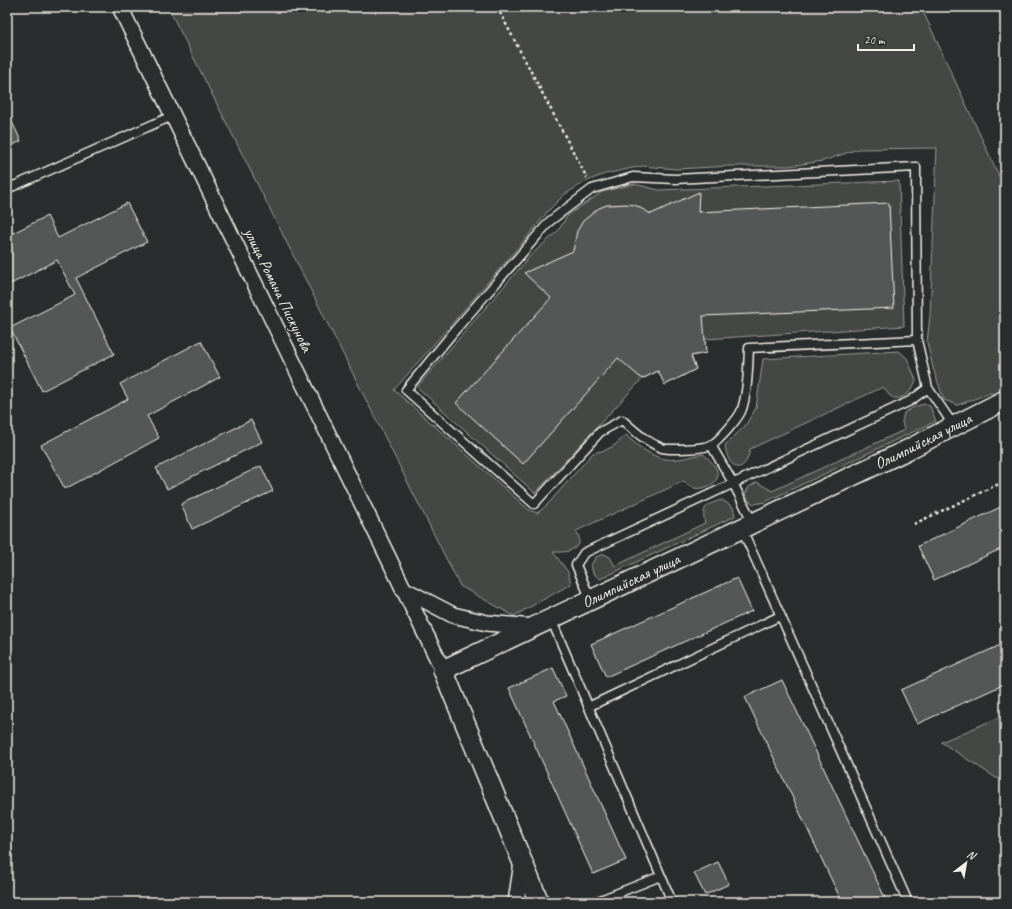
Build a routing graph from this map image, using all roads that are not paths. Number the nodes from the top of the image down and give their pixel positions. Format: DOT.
graph roads {
  1 [pos="120,7"];
  2 [pos="172,116"];
  3 [pos="7,189"];
  4 [pos="917,340"];
  5 [pos="928,388"];
  6 [pos="1005,400"];
  7 [pos="954,426"];
  8 [pos="710,446"];
  9 [pos="733,483"];
  10 [pos="747,526"];
  11 [pos="403,589"];
  12 [pos="591,600"];
  13 [pos="780,616"];
  14 [pos="551,619"];
  15 [pos="533,627"];
  16 [pos="443,670"];
  17 [pos="588,707"];
  18 [pos="522,862"];
  19 [pos="661,876"];
  20 [pos="516,902"];
  21 [pos="539,902"];
  22 [pos="595,902"];
  23 [pos="672,902"];
  24 [pos="908,902"];
  1 -- 2 [label="street, улица Романа Пискунова"];
  2 -- 3 [label="lane"];
  2 -- 11 [label="street, улица Романа Пискунова"];
  4 -- 5 [label="lane"];
  4 -- 8 [label="lane"];
  4 -- 8 [label="lane"];
  5 -- 7 [label="lane"];
  5 -- 9 [label="lane"];
  6 -- 7 [label="street, Олимпийская улица"];
  7 -- 10 [label="street, Олимпийская улица"];
  8 -- 9 [label="lane"];
  9 -- 10 [label="lane"];
  9 -- 12 [label="lane"];
  10 -- 12 [label="street, Олимпийская улица"];
  10 -- 13 [label="lane"];
  11 -- 15 [label="street"];
  11 -- 16 [label="street, улица Романа Пискунова"];
  12 -- 14 [label="street, Олимпийская улица"];
  13 -- 17 [label="lane"];
  13 -- 24 [label="lane"];
  14 -- 15 [label="street, Олимпийская улица"];
  14 -- 17 [label="lane"];
  15 -- 16 [label="street, Олимпийская улица"];
  16 -- 18 [label="street"];
  17 -- 19 [label="lane"];
  18 -- 20 [label="street"];
  18 -- 21 [label="street"];
  19 -- 22 [label="lane"];
  19 -- 23 [label="lane"];
}
